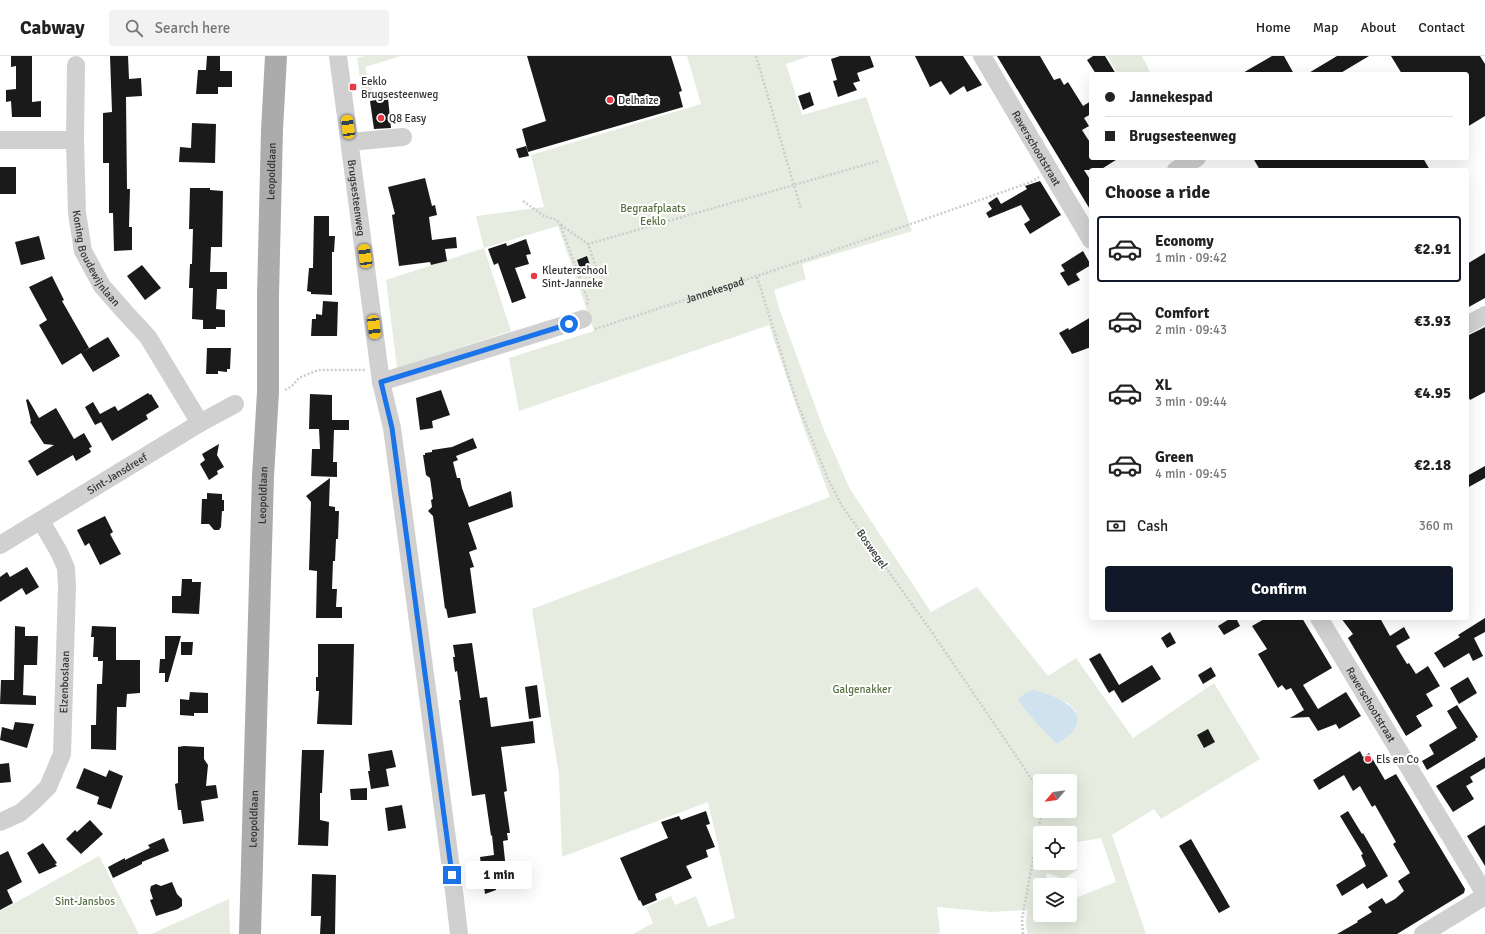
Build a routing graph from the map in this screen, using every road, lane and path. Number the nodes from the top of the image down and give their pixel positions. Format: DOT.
graph roads {
  1 [pos="276,56"];
  2 [pos="338,56"];
  3 [pos="756,56"];
  4 [pos="982,56"];
  5 [pos="76,65"];
  6 [pos="403,137"];
  7 [pos="0,140"];
  8 [pos="75,140"];
  9 [pos="350,142"];
  10 [pos="1193,160"];
  11 [pos="878,161"];
  12 [pos="1179,168"];
  13 [pos="1049,171"];
  14 [pos="794,185"];
  15 [pos="523,201"];
  16 [pos="801,209"];
  17 [pos="560,224"];
  18 [pos="1088,229"];
  19 [pos="588,244"];
  20 [pos="596,271"];
  21 [pos="757,277"];
  22 [pos="1485,315"];
  23 [pos="584,319"];
  24 [pos="1469,324"];
  25 [pos="380,376"];
  26 [pos="268,392"];
  27 [pos="235,404"];
  28 [pos="200,423"];
  29 [pos="41,520"];
  30 [pos="0,545"];
  31 [pos="1320,620"];
  32 [pos="1033,781"];
  33 [pos="1041,818"];
  34 [pos="0,822"];
  35 [pos="1485,895"];
  36 [pos="250,934"];
  37 [pos="459,934"];
  38 [pos="1023,934"];
  39 [pos="1423,934"];
  1 -- 26 [label="main road, Leopoldlaan"];
  2 -- 9 [label="street, Brugsesteenweg"];
  3 -- 14 [label="path"];
  4 -- 13 [label="street, Raverschootstraat"];
  5 -- 8 [label="street, Koning Boudewijnlaan"];
  6 -- 9 [label="street"];
  7 -- 8 [label="street"];
  8 -- 28 [label="street, Koning Boudewijnlaan"];
  9 -- 25 [label="street, Brugsesteenweg"];
  10 -- 12 [label="street"];
  11 -- 14 [label="path"];
  13 -- 18 [label="street, Raverschootstraat"];
  13 -- 21 [label="path, Jannekespad"];
  14 -- 16 [label="path"];
  14 -- 19 [label="path"];
  15 -- 17 [label="path"];
  17 -- 19 [label="path"];
  17 -- 23 [label="path"];
  19 -- 20 [label="path"];
  21 -- 23 [label="path, Jannekespad"];
  21 -- 32 [label="path, Boswegel"];
  22 -- 24 [label="street"];
  23 -- 25 [label="street"];
  25 -- 26 [label="path"];
  25 -- 37 [label="street, Brugsesteenweg"];
  26 -- 36 [label="main road, Leopoldlaan"];
  27 -- 28 [label="street, Sint-Jansdreef"];
  28 -- 29 [label="street, Sint-Jansdreef"];
  29 -- 30 [label="street, Sint-Jansdreef"];
  29 -- 34 [label="street, Elzenboslaan"];
  31 -- 35 [label="street, Raverschootstraat"];
  33 -- 38 [label="path"];
  35 -- 39 [label="street"];
}
